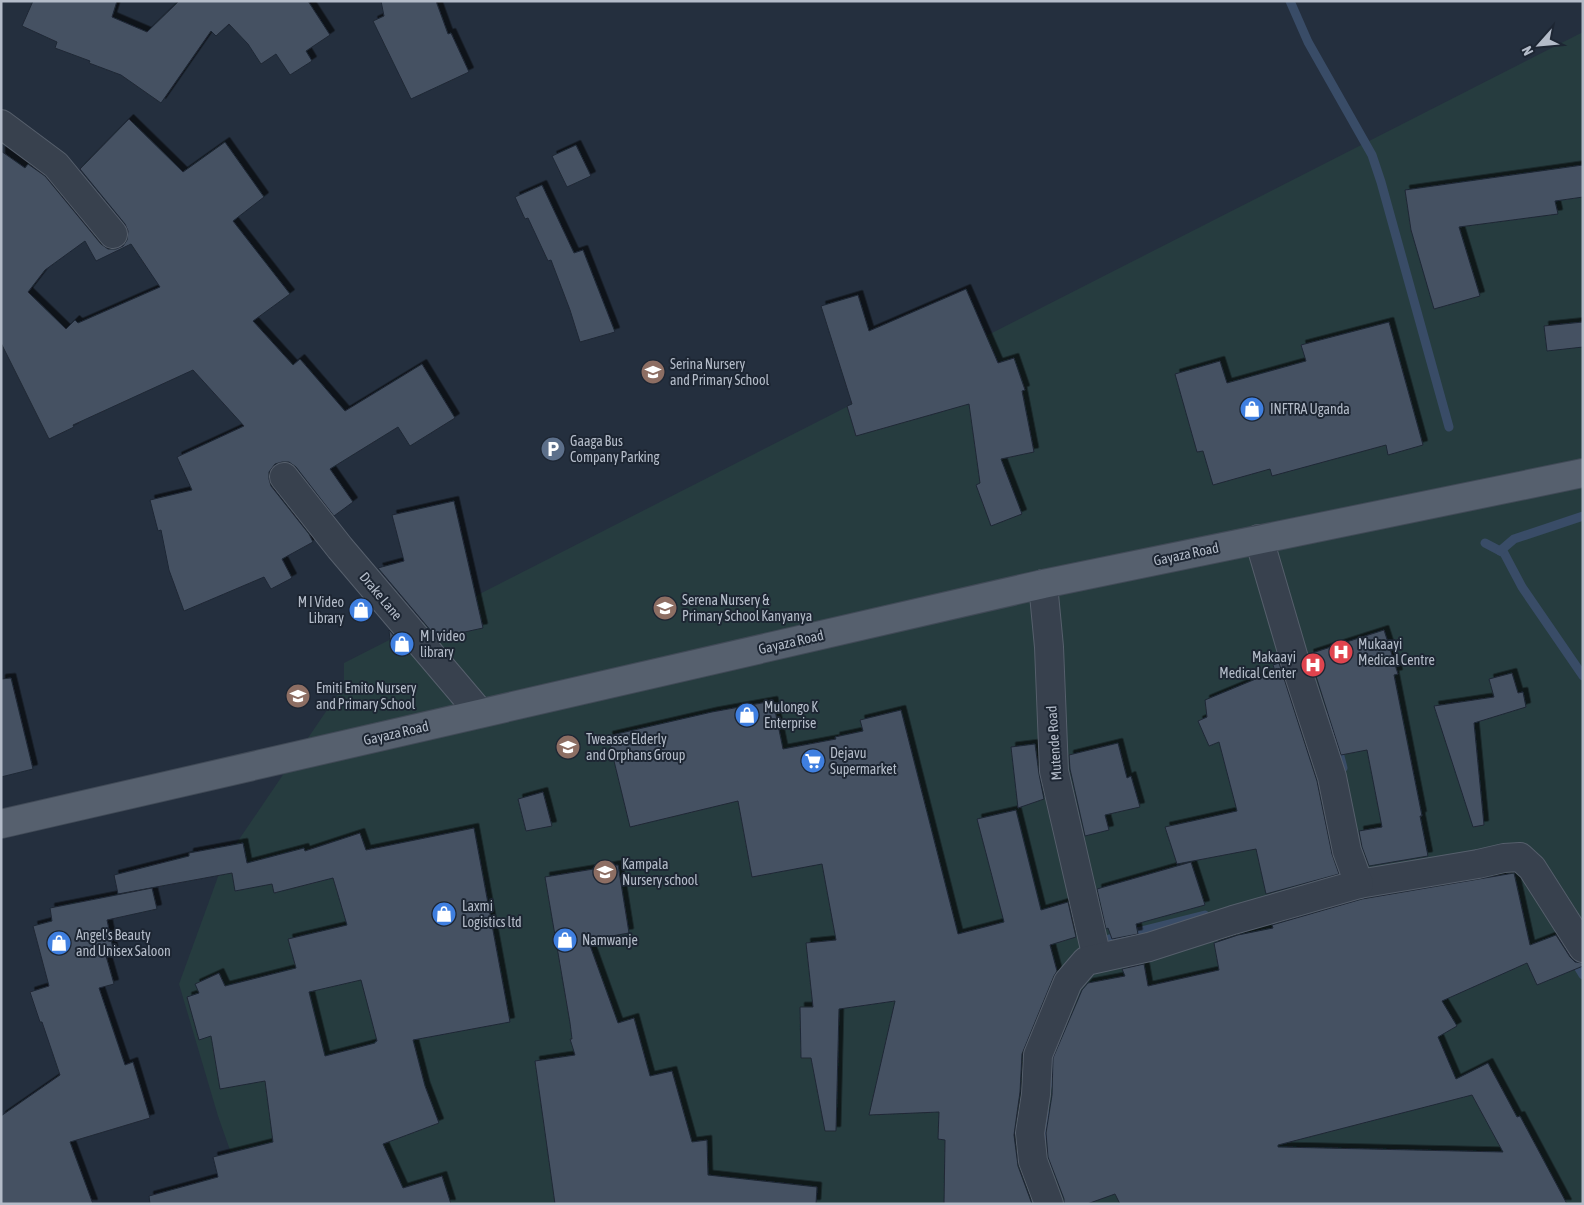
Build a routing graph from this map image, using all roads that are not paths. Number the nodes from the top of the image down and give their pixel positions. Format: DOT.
graph roads {
  1 [pos="1,124"];
  2 [pos="113,234"];
  3 [pos="1583,473"];
  4 [pos="284,478"];
  5 [pos="1259,539"];
  6 [pos="1043,584"];
  7 [pos="480,713"];
  8 [pos="1,824"];
  9 [pos="1359,884"];
  10 [pos="1583,948"];
  11 [pos="1097,958"];
  12 [pos="1049,1204"];
  1 -- 2 [label="street"];
  3 -- 5 [label="main road, Gayaza Road"];
  4 -- 7 [label="street, Drake Lane"];
  5 -- 6 [label="main road, Gayaza Road"];
  5 -- 9 [label="street"];
  6 -- 7 [label="main road, Gayaza Road"];
  6 -- 11 [label="street, Mutende Road"];
  7 -- 8 [label="main road, Gayaza Road"];
  9 -- 10 [label="street"];
  9 -- 11 [label="street"];
  11 -- 12 [label="street"];
}
